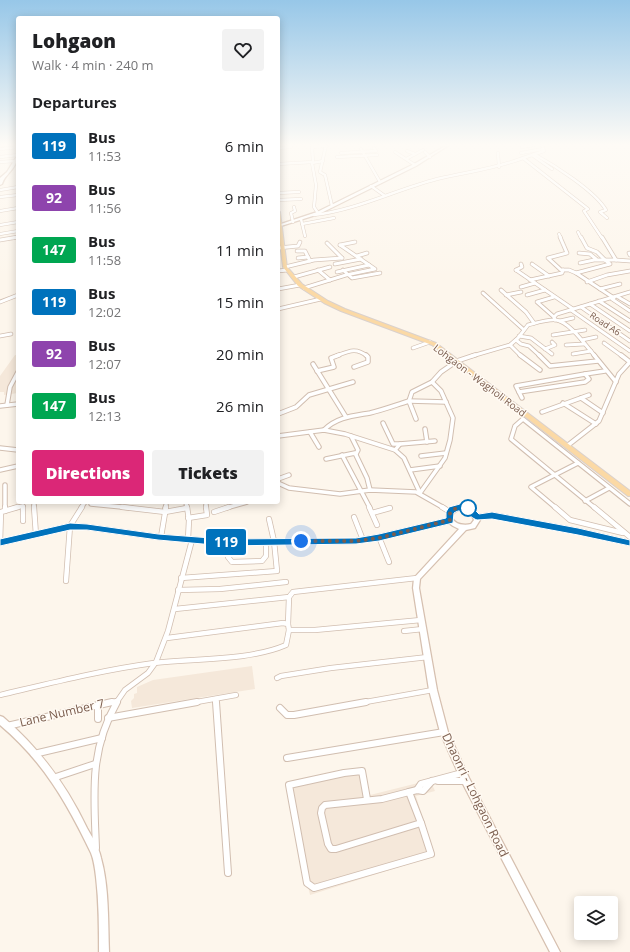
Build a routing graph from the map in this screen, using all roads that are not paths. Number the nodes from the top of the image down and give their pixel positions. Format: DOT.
graph roads {
  1 [pos="316,189"];
  2 [pos="328,189"];
  3 [pos="364,189"];
  4 [pos="376,189"];
  5 [pos="405,189"];
  6 [pos="563,189"];
  7 [pos="585,189"];
  8 [pos="298,192"];
  9 [pos="280,193"];
  10 [pos="16,195"];
  11 [pos="385,196"];
  12 [pos="0,197"];
  13 [pos="280,200"];
  14 [pos="301,200"];
  15 [pos="332,206"];
  16 [pos="294,207"];
  17 [pos="16,208"];
  18 [pos="0,211"];
  19 [pos="318,213"];
  20 [pos="314,215"];
  21 [pos="334,218"];
  22 [pos="608,218"];
  23 [pos="301,219"];
  24 [pos="16,222"];
  25 [pos="293,222"];
  26 [pos="302,224"];
  27 [pos="0,225"];
  28 [pos="280,225"];
  29 [pos="16,231"];
  30 [pos="578,232"];
  31 [pos="0,234"];
  32 [pos="559,234"];
  33 [pos="305,236"];
  34 [pos="16,237"];
  35 [pos="0,240"];
  36 [pos="300,242"];
  37 [pos="355,242"];
  38 [pos="327,243"];
  39 [pos="280,248"];
  40 [pos="297,251"];
  41 [pos="579,253"];
  42 [pos="281,254"];
  43 [pos="367,254"];
  44 [pos="356,256"];
  45 [pos="308,257"];
  46 [pos="298,258"];
  47 [pos="361,259"];
  48 [pos="596,260"];
  49 [pos="605,260"];
  50 [pos="616,260"];
  51 [pos="310,261"];
  52 [pos="630,261"];
  53 [pos="580,262"];
  54 [pos="335,264"];
  55 [pos="521,264"];
  56 [pos="532,264"];
  57 [pos="369,265"];
  58 [pos="330,267"];
  59 [pos="286,268"];
  60 [pos="280,270"];
  61 [pos="318,270"];
  62 [pos="343,270"];
  63 [pos="375,270"];
  64 [pos="563,270"];
  65 [pos="630,271"];
  66 [pos="337,272"];
  67 [pos="623,272"];
  68 [pos="576,273"];
  69 [pos="348,275"];
  70 [pos="549,276"];
  71 [pos="630,276"];
  72 [pos="294,277"];
  73 [pos="330,280"];
  74 [pos="530,280"];
  75 [pos="587,282"];
  76 [pos="535,283"];
  77 [pos="620,284"];
  78 [pos="302,286"];
  79 [pos="521,287"];
  80 [pos="280,289"];
  81 [pos="600,289"];
  82 [pos="501,290"];
  83 [pos="545,290"];
  84 [pos="521,292"];
  85 [pos="630,292"];
  86 [pos="483,293"];
  87 [pos="506,295"];
  88 [pos="527,295"];
  89 [pos="16,296"];
  90 [pos="554,296"];
  91 [pos="618,296"];
  92 [pos="612,298"];
  93 [pos="321,299"];
  94 [pos="0,302"];
  95 [pos="599,302"];
  96 [pos="590,304"];
  97 [pos="630,304"];
  98 [pos="581,307"];
  99 [pos="280,308"];
  100 [pos="572,310"];
  101 [pos="630,310"];
  102 [pos="573,318"];
  103 [pos="554,319"];
  104 [pos="560,322"];
  105 [pos="630,322"];
  106 [pos="534,323"];
  107 [pos="524,329"];
  108 [pos="585,330"];
  109 [pos="630,331"];
  110 [pos="574,332"];
  111 [pos="11,334"];
  112 [pos="553,335"];
  113 [pos="0,336"];
  114 [pos="519,336"];
  115 [pos="596,337"];
  116 [pos="516,340"];
  117 [pos="630,341"];
  118 [pos="430,342"];
  119 [pos="552,342"];
  120 [pos="583,342"];
  121 [pos="510,344"];
  122 [pos="604,344"];
  123 [pos="566,345"];
  124 [pos="413,348"];
  125 [pos="545,349"];
  126 [pos="591,351"];
  127 [pos="630,351"];
  128 [pos="552,354"];
  129 [pos="573,354"];
  130 [pos="457,361"];
  131 [pos="598,361"];
  132 [pos="630,362"];
  133 [pos="313,364"];
  134 [pos="550,366"];
  135 [pos="354,367"];
  136 [pos="605,370"];
  137 [pos="317,371"];
  138 [pos="585,374"];
  139 [pos="16,375"];
  140 [pos="353,382"];
  141 [pos="432,382"];
  142 [pos="616,382"];
  143 [pos="330,389"];
  144 [pos="518,392"];
  145 [pos="589,395"];
  146 [pos="522,398"];
  147 [pos="581,398"];
  148 [pos="409,401"];
  149 [pos="446,402"];
  150 [pos="563,403"];
  151 [pos="16,404"];
  152 [pos="7,405"];
  153 [pos="0,406"];
  154 [pos="542,412"];
  155 [pos="280,413"];
  156 [pos="603,413"];
  157 [pos="346,417"];
  158 [pos="416,419"];
  159 [pos="383,423"];
  160 [pos="596,424"];
  161 [pos="425,429"];
  162 [pos="324,430"];
  163 [pos="310,432"];
  164 [pos="280,436"];
  165 [pos="350,436"];
  166 [pos="436,441"];
  167 [pos="427,442"];
  168 [pos="400,444"];
  169 [pos="319,446"];
  170 [pos="567,446"];
  171 [pos="0,448"];
  172 [pos="16,450"];
  173 [pos="395,450"];
  174 [pos="446,453"];
  175 [pos="356,454"];
  176 [pos="342,455"];
  177 [pos="421,456"];
  178 [pos="326,459"];
  179 [pos="578,463"];
  180 [pos="16,466"];
  181 [pos="440,466"];
  182 [pos="0,470"];
  183 [pos="410,470"];
  184 [pos="289,475"];
  185 [pos="555,475"];
  186 [pos="280,478"];
  187 [pos="280,484"];
  188 [pos="5,485"];
  189 [pos="609,488"];
  190 [pos="362,490"];
  191 [pos="370,490"];
  192 [pos="420,493"];
  193 [pos="630,494"];
  194 [pos="585,501"];
  195 [pos="34,504"];
  196 [pos="84,504"];
  197 [pos="91,504"];
  198 [pos="186,504"];
  199 [pos="206,504"];
  200 [pos="240,504"];
  201 [pos="630,504"];
  202 [pos="166,505"];
  203 [pos="187,508"];
  204 [pos="390,508"];
  205 [pos="4,511"];
  206 [pos="165,512"];
  207 [pos="214,512"];
  208 [pos="450,512"];
  209 [pos="372,513"];
  210 [pos="354,517"];
  211 [pos="477,517"];
  212 [pos="188,518"];
  213 [pos="269,520"];
  214 [pos="450,520"];
  215 [pos="23,521"];
  216 [pos="377,524"];
  217 [pos="70,526"];
  218 [pos="464,528"];
  219 [pos="36,534"];
  220 [pos="625,534"];
  221 [pos="161,537"];
  222 [pos="630,537"];
  223 [pos="379,538"];
  224 [pos="190,540"];
  225 [pos="363,540"];
  226 [pos="274,541"];
  227 [pos="231,542"];
  228 [pos="266,542"];
  229 [pos="0,543"];
  230 [pos="630,543"];
  231 [pos="389,562"];
  232 [pos="181,578"];
  233 [pos="417,578"];
  234 [pos="66,581"];
  235 [pos="286,582"];
  236 [pos="178,590"];
  237 [pos="289,597"];
  238 [pos="175,609"];
  239 [pos="421,620"];
  240 [pos="288,624"];
  241 [pos="423,629"];
  242 [pos="289,630"];
  243 [pos="404,631"];
  244 [pos="167,638"];
  245 [pos="428,657"];
  246 [pos="155,664"];
  247 [pos="277,678"];
  248 [pos="433,690"];
  249 [pos="0,695"];
  250 [pos="236,695"];
  251 [pos="216,699"];
  252 [pos="117,701"];
  253 [pos="98,705"];
  254 [pos="280,708"];
  255 [pos="98,718"];
  256 [pos="108,718"];
  257 [pos="4,723"];
  258 [pos="444,732"];
  259 [pos="102,738"];
  260 [pos="34,754"];
  261 [pos="287,758"];
  262 [pos="95,764"];
  263 [pos="462,773"];
  264 [pos="53,778"];
  265 [pos="432,781"];
  266 [pos="466,781"];
  267 [pos="410,792"];
  268 [pos="367,799"];
  269 [pos="421,823"];
  270 [pos="97,857"];
  271 [pos="228,873"];
  272 [pos="104,952"];
  273 [pos="555,952"];
  1 -- 19 [label="street"];
  2 -- 15 [label="street"];
  3 -- 15 [label="street"];
  4 -- 11 [label="street"];
  5 -- 11 [label="street"];
  6 -- 50 [label="street"];
  7 -- 22 [label="street"];
  8 -- 9 [label="street"];
  10 -- 12 [label="street"];
  11 -- 20 [label="street"];
  13 -- 14 [label="street"];
  15 -- 19 [label="street"];
  16 -- 25 [label="street"];
  17 -- 18 [label="street"];
  19 -- 20 [label="street"];
  20 -- 23 [label="street"];
  21 -- 26 [label="street"];
  23 -- 25 [label="street"];
  23 -- 26 [label="street"];
  24 -- 27 [label="street"];
  25 -- 28 [label="street"];
  26 -- 33 [label="street"];
  29 -- 31 [label="street"];
  30 -- 49 [label="street"];
  32 -- 64 [label="street"];
  34 -- 35 [label="street"];
  36 -- 39 [label="street"];
  37 -- 44 [label="street"];
  38 -- 51 [label="street"];
  39 -- 42 [label="main road"];
  40 -- 45 [label="street"];
  41 -- 48 [label="street"];
  42 -- 59 [label="main road"];
  43 -- 44 [label="street"];
  44 -- 47 [label="street"];
  45 -- 46 [label="street"];
  45 -- 51 [label="street"];
  47 -- 54 [label="street"];
  47 -- 57 [label="street"];
  48 -- 49 [label="street"];
  48 -- 53 [label="street"];
  49 -- 50 [label="street"];
  49 -- 68 [label="street"];
  50 -- 52 [label="street"];
  51 -- 59 [label="street"];
  55 -- 74 [label="street"];
  56 -- 70 [label="street"];
  57 -- 62 [label="street"];
  57 -- 63 [label="street"];
  58 -- 61 [label="street"];
  59 -- 60 [label="street"];
  59 -- 72 [label="main road, Lohgaon - Wagholi Road"];
  61 -- 72 [label="street"];
  61 -- 73 [label="street"];
  62 -- 66 [label="street"];
  62 -- 69 [label="street"];
  63 -- 69 [label="street"];
  63 -- 69 [label="street"];
  64 -- 68 [label="street"];
  64 -- 70 [label="street"];
  65 -- 67 [label="street"];
  67 -- 71 [label="street"];
  67 -- 75 [label="street"];
  68 -- 75 [label="street"];
  69 -- 73 [label="street"];
  70 -- 74 [label="street"];
  72 -- 78 [label="main road, Lohgaon - Wagholi Road"];
  73 -- 78 [label="street"];
  74 -- 76 [label="street"];
  75 -- 81 [label="street"];
  76 -- 79 [label="street"];
  76 -- 83 [label="street"];
  77 -- 81 [label="street"];
  78 -- 80 [label="street"];
  78 -- 93 [label="main road, Lohgaon - Wagholi Road"];
  81 -- 92 [label="street"];
  82 -- 87 [label="street"];
  83 -- 88 [label="street"];
  83 -- 90 [label="street"];
  84 -- 87 [label="street"];
  85 -- 91 [label="street"];
  86 -- 107 [label="street"];
  87 -- 106 [label="street"];
  89 -- 94 [label="street"];
  90 -- 100 [label="street"];
  90 -- 103 [label="street"];
  91 -- 92 [label="street"];
  91 -- 97 [label="street"];
  92 -- 95 [label="street"];
  92 -- 101 [label="street"];
  93 -- 99 [label="street"];
  93 -- 118 [label="main road, Lohgaon - Wagholi Road"];
  95 -- 96 [label="street"];
  95 -- 105 [label="street"];
  96 -- 98 [label="street"];
  96 -- 109 [label="street"];
  98 -- 100 [label="street"];
  98 -- 117 [label="street, Road A6"];
  100 -- 103 [label="street"];
  100 -- 127 [label="street"];
  102 -- 104 [label="street"];
  103 -- 104 [label="street"];
  103 -- 106 [label="street"];
  104 -- 110 [label="street"];
  106 -- 107 [label="street"];
  107 -- 114 [label="street"];
  108 -- 110 [label="street"];
  110 -- 112 [label="street"];
  110 -- 120 [label="street"];
  111 -- 113 [label="street"];
  114 -- 116 [label="street"];
  114 -- 125 [label="street"];
  115 -- 120 [label="street"];
  116 -- 121 [label="street"];
  116 -- 134 [label="street"];
  118 -- 124 [label="street"];
  118 -- 130 [label="main road, Lohgaon - Wagholi Road"];
  119 -- 125 [label="street"];
  120 -- 123 [label="street"];
  120 -- 126 [label="street"];
  121 -- 130 [label="street"];
  121 -- 134 [label="street"];
  122 -- 132 [label="street"];
  125 -- 128 [label="street"];
  126 -- 129 [label="street"];
  126 -- 131 [label="street"];
  130 -- 141 [label="street"];
  130 -- 170 [label="main road, Lohgaon - Wagholi Road"];
  131 -- 134 [label="street"];
  131 -- 136 [label="street"];
  132 -- 142 [label="street"];
  133 -- 137 [label="street"];
  135 -- 137 [label="street"];
  136 -- 138 [label="street"];
  136 -- 142 [label="street"];
  137 -- 143 [label="street"];
  138 -- 144 [label="street"];
  138 -- 144 [label="street"];
  139 -- 152 [label="street"];
  140 -- 143 [label="street"];
  141 -- 148 [label="street"];
  141 -- 149 [label="street"];
  142 -- 156 [label="street"];
  143 -- 155 [label="street"];
  143 -- 157 [label="street"];
  144 -- 146 [label="street"];
  145 -- 147 [label="street"];
  147 -- 150 [label="street"];
  147 -- 156 [label="street"];
  148 -- 149 [label="street"];
  148 -- 157 [label="street"];
  148 -- 158 [label="street"];
  149 -- 174 [label="street"];
  150 -- 154 [label="street"];
  150 -- 160 [label="street"];
  151 -- 152 [label="street"];
  152 -- 153 [label="street"];
  156 -- 160 [label="street"];
  157 -- 162 [label="street"];
  159 -- 168 [label="street"];
  160 -- 170 [label="street"];
  161 -- 167 [label="street"];
  162 -- 163 [label="street"];
  162 -- 165 [label="street"];
  163 -- 164 [label="street"];
  163 -- 169 [label="street"];
  165 -- 173 [label="street"];
  165 -- 175 [label="street"];
  166 -- 167 [label="street"];
  167 -- 168 [label="street"];
  168 -- 173 [label="street"];
  170 -- 193 [label="main road, Lohgaon - Wagholi Road"];
  171 -- 172 [label="street"];
  173 -- 183 [label="street"];
  174 -- 177 [label="street"];
  174 -- 181 [label="street"];
  175 -- 176 [label="street"];
  175 -- 191 [label="street"];
  176 -- 178 [label="street"];
  176 -- 190 [label="street"];
  179 -- 185 [label="street"];
  179 -- 185 [label="street"];
  179 -- 189 [label="street"];
  180 -- 182 [label="street"];
  181 -- 183 [label="street"];
  181 -- 192 [label="street"];
  183 -- 192 [label="street"];
  184 -- 186 [label="street"];
  185 -- 194 [label="street"];
  185 -- 220 [label="street"];
  187 -- 190 [label="street"];
  188 -- 205 [label="street"];
  189 -- 194 [label="street"];
  189 -- 201 [label="street"];
  190 -- 191 [label="street"];
  190 -- 209 [label="street"];
  191 -- 192 [label="street"];
  192 -- 208 [label="street"];
  194 -- 220 [label="street"];
  195 -- 219 [label="street"];
  196 -- 217 [label="street"];
  197 -- 206 [label="street"];
  198 -- 203 [label="street"];
  199 -- 212 [label="street"];
  200 -- 207 [label="street"];
  202 -- 206 [label="street"];
  203 -- 206 [label="street"];
  203 -- 212 [label="street"];
  204 -- 209 [label="street"];
  205 -- 215 [label="street"];
  205 -- 229 [label="street"];
  206 -- 221 [label="street"];
  208 -- 211 [label="street"];
  208 -- 214 [label="street"];
  209 -- 216 [label="street"];
  210 -- 225 [label="street"];
  211 -- 218 [label="street"];
  211 -- 230 [label="street"];
  212 -- 224 [label="street"];
  213 -- 226 [label="street"];
  214 -- 218 [label="street"];
  214 -- 223 [label="street"];
  217 -- 219 [label="street"];
  217 -- 221 [label="street"];
  217 -- 234 [label="street"];
  218 -- 233 [label="street"];
  219 -- 229 [label="street"];
  220 -- 222 [label="street"];
  221 -- 224 [label="street"];
  223 -- 225 [label="street"];
  223 -- 231 [label="street"];
  224 -- 227 [label="street"];
  224 -- 232 [label="street"];
  225 -- 226 [label="street"];
  226 -- 228 [label="street"];
  226 -- 232 [label="street"];
  227 -- 228 [label="street"];
  227 -- 228 [label="street"];
  232 -- 236 [label="street"];
  233 -- 237 [label="street"];
  233 -- 239 [label="street, Dhaonri - Lohgaon Road"];
  235 -- 236 [label="street"];
  236 -- 238 [label="street"];
  237 -- 238 [label="street"];
  237 -- 240 [label="street"];
  238 -- 244 [label="street"];
  239 -- 241 [label="street, Dhaonri - Lohgaon Road"];
  239 -- 242 [label="street"];
  240 -- 242 [label="street"];
  240 -- 244 [label="street"];
  241 -- 243 [label="street"];
  241 -- 245 [label="street, Dhaonri - Lohgaon Road"];
  242 -- 246 [label="street"];
  244 -- 246 [label="street"];
  245 -- 247 [label="street"];
  245 -- 248 [label="street, Dhaonri - Lohgaon Road"];
  246 -- 249 [label="street"];
  246 -- 252 [label="street"];
  248 -- 254 [label="street"];
  248 -- 258 [label="street, Dhaonri - Lohgaon Road"];
  250 -- 251 [label="street"];
  251 -- 256 [label="street"];
  251 -- 271 [label="street"];
  252 -- 253 [label="street, Lane Number 7"];
  252 -- 256 [label="street"];
  253 -- 255 [label="street"];
  253 -- 257 [label="street, Lane Number 7"];
  256 -- 259 [label="street"];
  257 -- 260 [label="street"];
  258 -- 261 [label="street"];
  258 -- 263 [label="street, Dhaonri - Lohgaon Road"];
  259 -- 260 [label="street"];
  259 -- 262 [label="street"];
  260 -- 264 [label="street"];
  262 -- 264 [label="street"];
  262 -- 270 [label="street"];
  263 -- 265 [label="street"];
  263 -- 266 [label="street, Dhaonri - Lohgaon Road"];
  264 -- 270 [label="street"];
  265 -- 266 [label="street"];
  265 -- 267 [label="street"];
  266 -- 273 [label="street, Dhaonri - Lohgaon Road"];
  267 -- 268 [label="street"];
  267 -- 269 [label="street"];
  268 -- 269 [label="street"];
  268 -- 269 [label="street"];
  270 -- 272 [label="street"];
}
